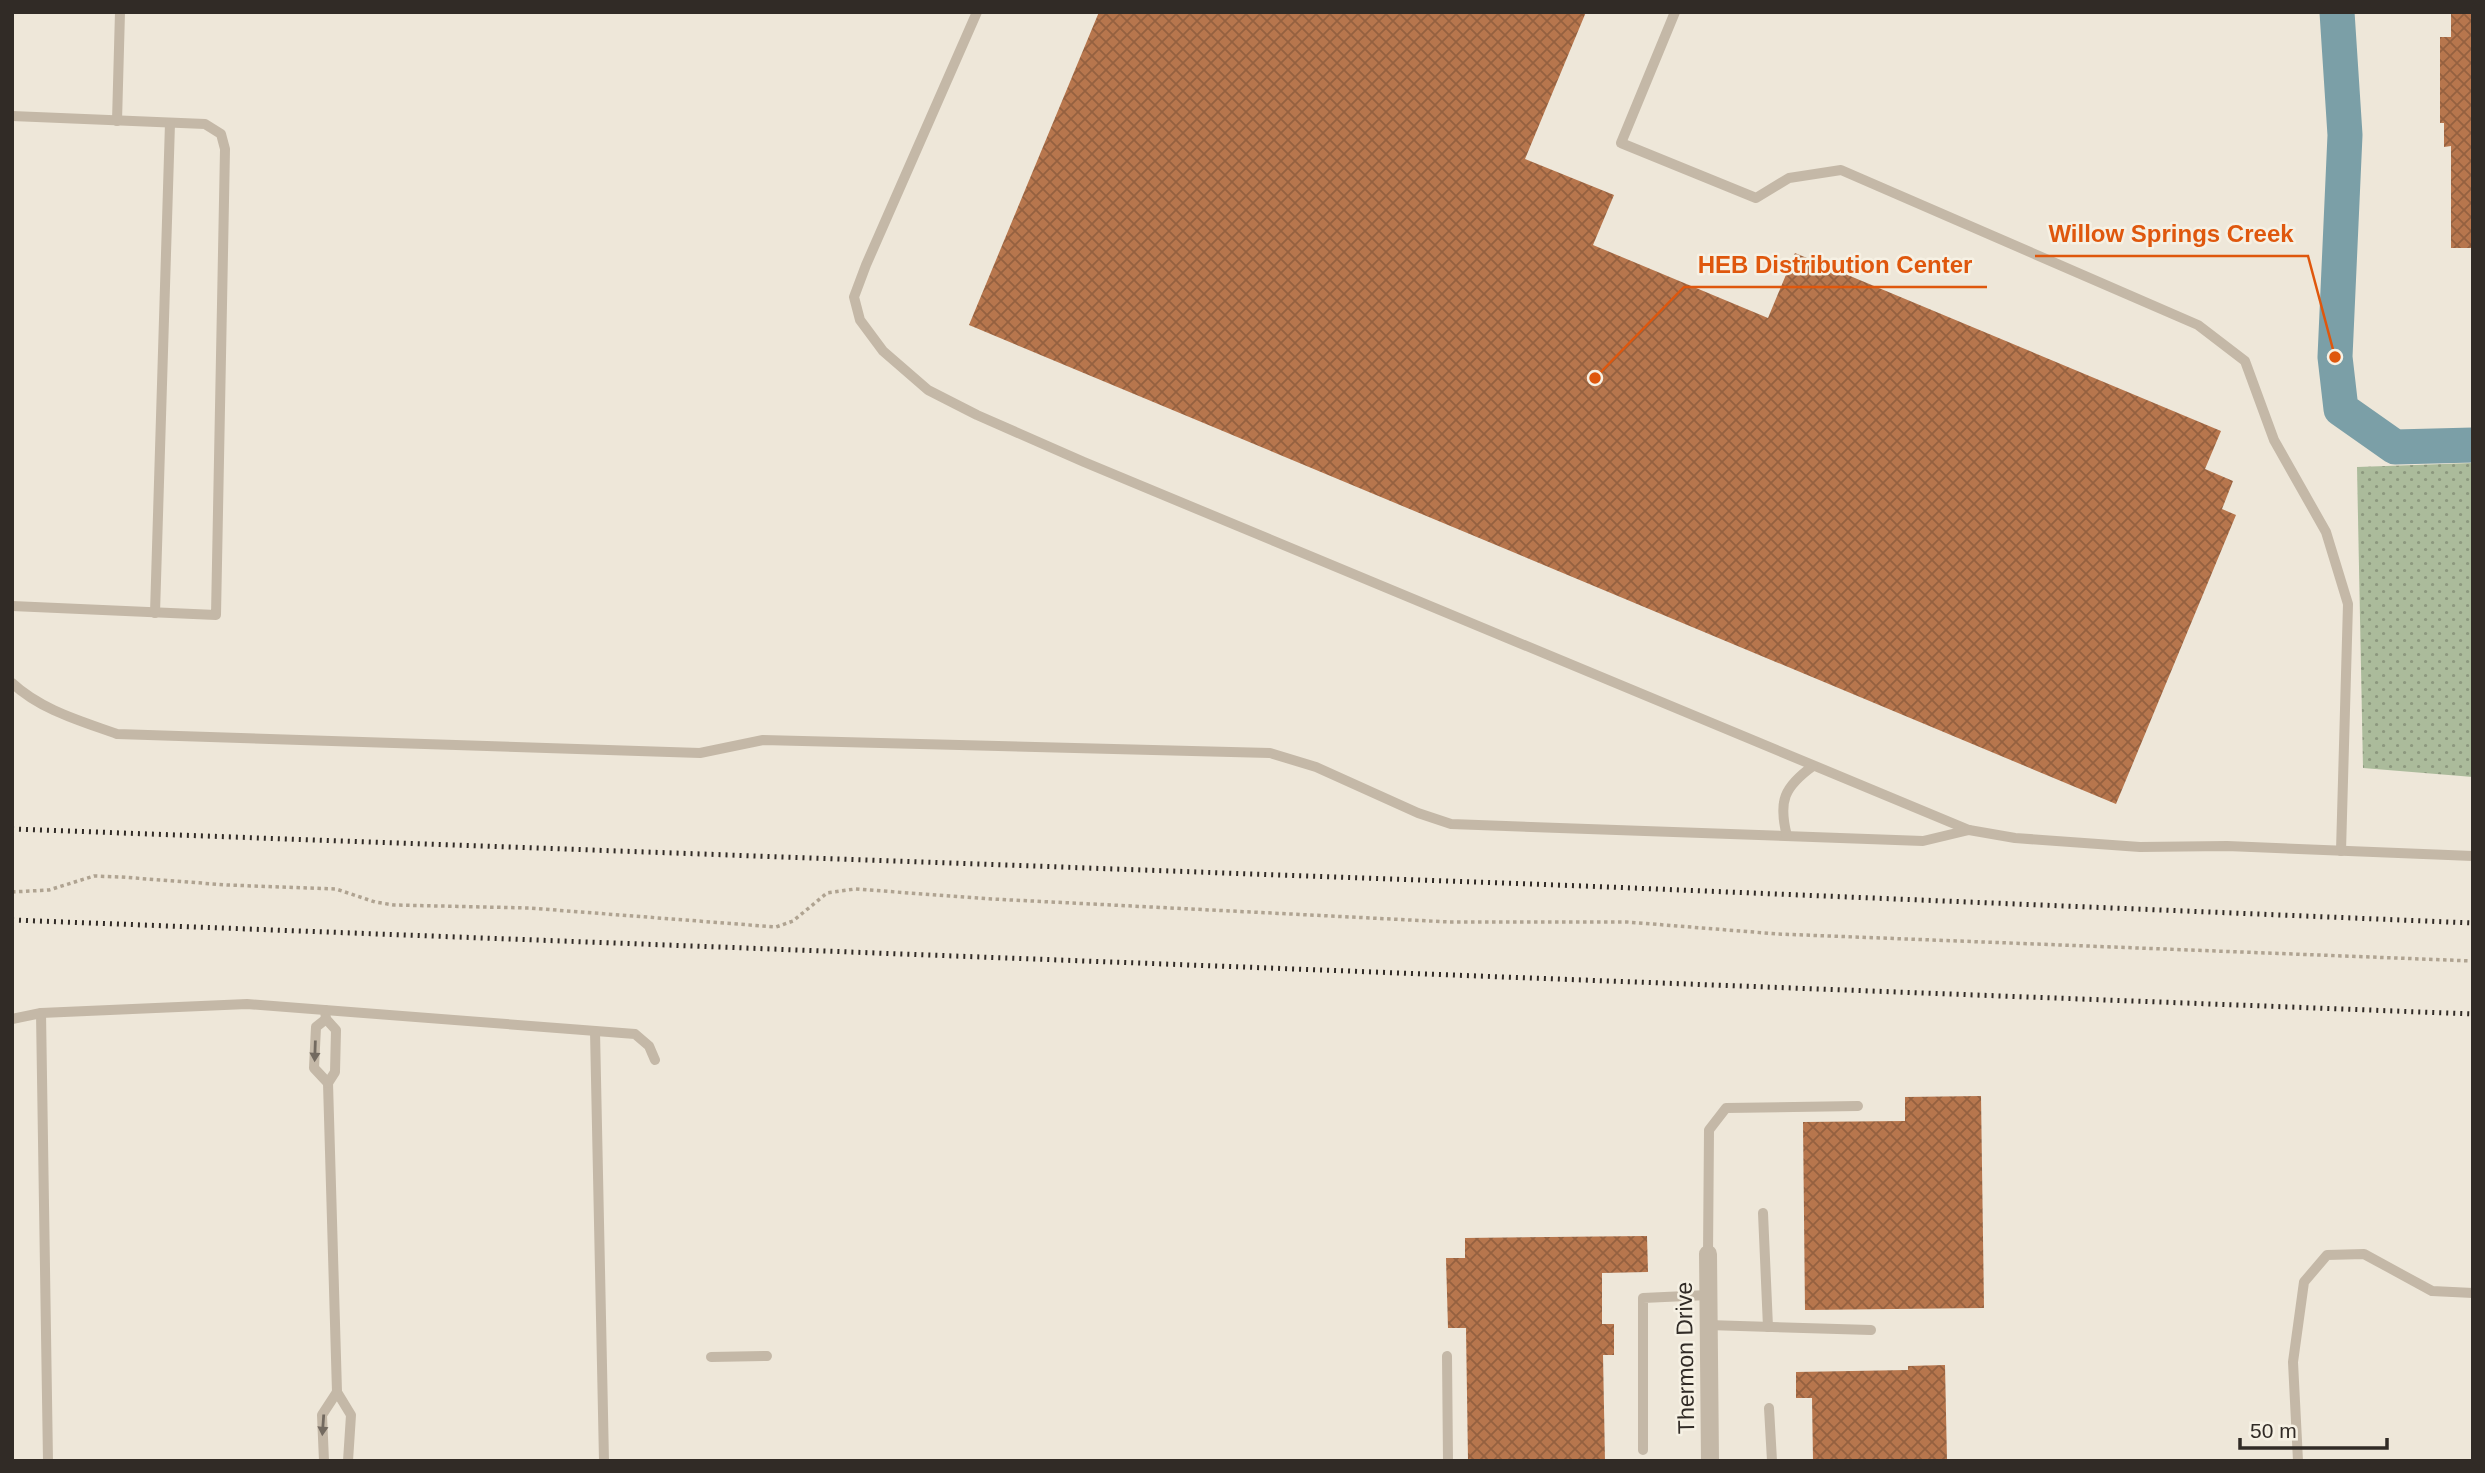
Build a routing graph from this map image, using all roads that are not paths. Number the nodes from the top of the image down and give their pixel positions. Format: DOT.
graph roads {
  1 [pos="120,12"];
  2 [pos="977,12"];
  3 [pos="1675,12"];
  4 [pos="12,117"];
  5 [pos="117,121"];
  6 [pos="170,123"];
  7 [pos="12,606"];
  8 [pos="155,612"];
  9 [pos="12,683"];
  10 [pos="1813,766"];
  11 [pos="1969,830"];
  12 [pos="1787,836"];
  13 [pos="2341,851"];
  14 [pos="2473,856"];
  15 [pos="41,1013"];
  16 [pos="325,1015"];
  17 [pos="12,1019"];
  18 [pos="595,1031"];
  19 [pos="655,1060"];
  20 [pos="328,1083"];
  21 [pos="1858,1106"];
  22 [pos="1763,1213"];
  23 [pos="1707,1254"];
  24 [pos="2473,1293"];
  25 [pos="1708,1295"];
  26 [pos="1709,1325"];
  27 [pos="1768,1327"];
  28 [pos="1871,1330"];
  29 [pos="767,1356"];
  30 [pos="1447,1356"];
  31 [pos="711,1357"];
  32 [pos="337,1392"];
  33 [pos="1769,1408"];
  34 [pos="1643,1450"];
  35 [pos="48,1461"];
  36 [pos="324,1461"];
  37 [pos="348,1461"];
  38 [pos="604,1461"];
  39 [pos="1448,1461"];
  40 [pos="1710,1461"];
  41 [pos="1772,1461"];
  42 [pos="2298,1461"];
  1 -- 5 [label="lane"];
  2 -- 10 [label="lane"];
  3 -- 13 [label="lane"];
  4 -- 5 [label="lane"];
  5 -- 6 [label="lane"];
  6 -- 8 [label="lane"];
  6 -- 8 [label="lane"];
  7 -- 8 [label="lane"];
  9 -- 12 [label="lane"];
  10 -- 11 [label="lane"];
  10 -- 12 [label="lane"];
  11 -- 12 [label="lane"];
  11 -- 13 [label="lane"];
  13 -- 14 [label="lane"];
  15 -- 16 [label="lane"];
  15 -- 17 [label="lane"];
  15 -- 35 [label="lane"];
  16 -- 18 [label="lane"];
  16 -- 20 [label="lane"];
  16 -- 20 [label="lane, one-way"];
  18 -- 19 [label="lane"];
  18 -- 38 [label="lane"];
  20 -- 32 [label="lane"];
  21 -- 23 [label="lane"];
  22 -- 27 [label="lane"];
  23 -- 25 [label="street, Thermon Drive"];
  24 -- 42 [label="lane"];
  25 -- 26 [label="street, Thermon Drive"];
  25 -- 34 [label="lane"];
  26 -- 27 [label="lane"];
  26 -- 40 [label="street, Thermon Drive"];
  27 -- 28 [label="lane"];
  29 -- 31 [label="lane"];
  30 -- 39 [label="lane"];
  32 -- 36 [label="lane, one-way"];
  32 -- 37 [label="lane"];
  33 -- 41 [label="lane"];
}
